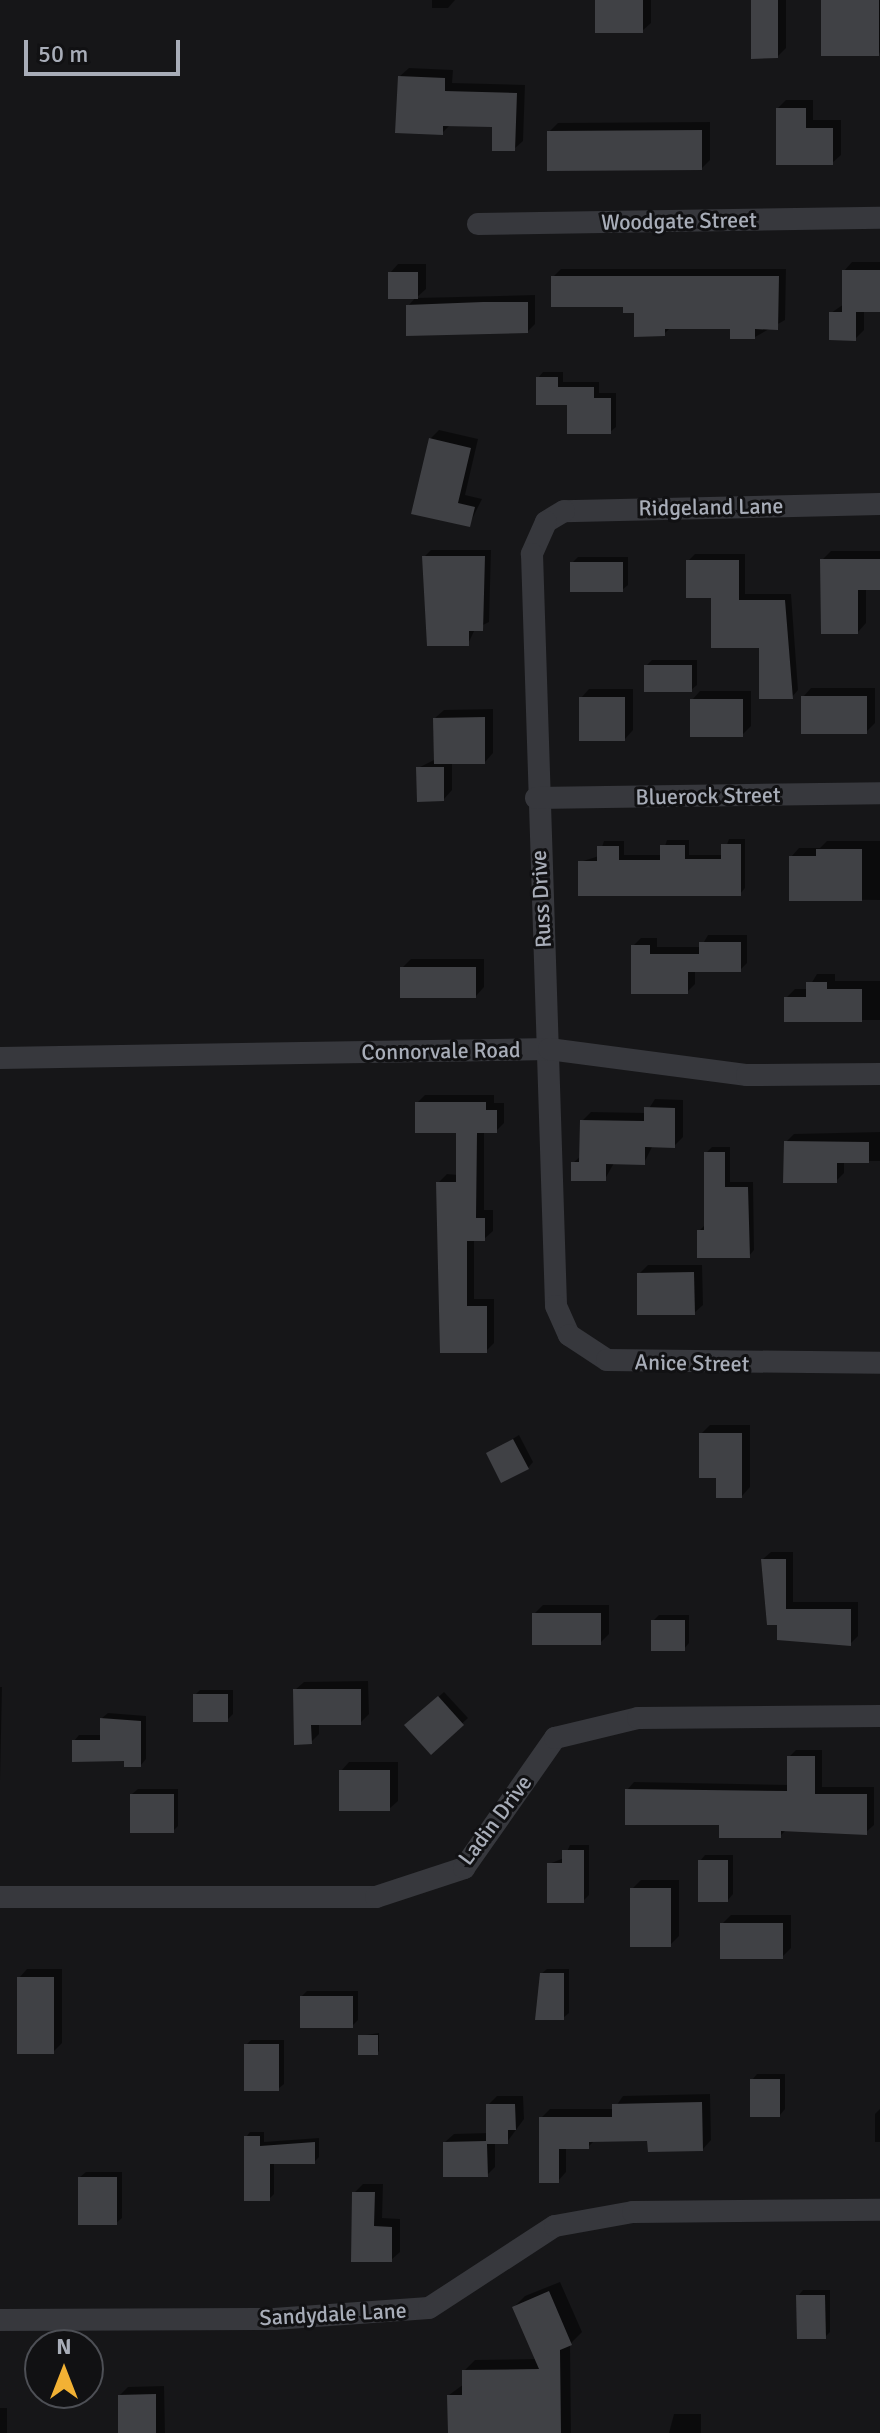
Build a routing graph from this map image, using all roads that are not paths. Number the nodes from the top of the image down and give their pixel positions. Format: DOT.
graph roads {
  1 [pos="880,218"];
  2 [pos="478,224"];
  3 [pos="880,504"];
  4 [pos="546,522"];
  5 [pos="880,793"];
  6 [pos="536,798"];
  7 [pos="549,1049"];
  8 [pos="0,1058"];
  9 [pos="880,1074"];
  10 [pos="555,1280"];
  11 [pos="880,1363"];
  12 [pos="880,1716"];
  13 [pos="0,1897"];
  14 [pos="880,2210"];
  15 [pos="0,2320"];
  1 -- 2 [label="street, Woodgate Street"];
  3 -- 4 [label="street, Ridgeland Lane"];
  4 -- 6 [label="street, Russ Drive"];
  5 -- 6 [label="street, Bluerock Street"];
  6 -- 7 [label="street, Russ Drive"];
  7 -- 8 [label="street, Connorvale Road"];
  7 -- 9 [label="street, Connorvale Road"];
  7 -- 10 [label="street, Russ Drive"];
  10 -- 11 [label="street, Anice Street"];
  12 -- 13 [label="street, Ladin Drive"];
  14 -- 15 [label="street, Sandydale Lane"];
}
